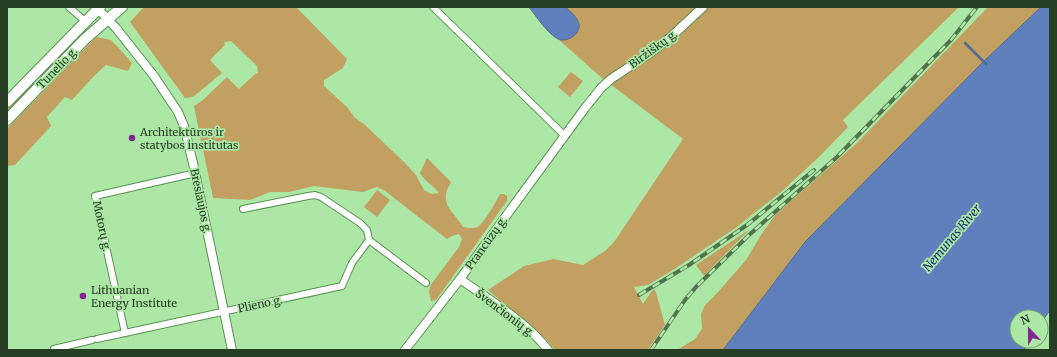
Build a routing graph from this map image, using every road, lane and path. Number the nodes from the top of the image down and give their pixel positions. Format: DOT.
graph roads {
  1 [pos="69,7"];
  2 [pos="122,7"];
  3 [pos="433,7"];
  4 [pos="703,7"];
  5 [pos="99,8"];
  6 [pos="108,19"];
  7 [pos="85,21"];
  8 [pos="601,88"];
  9 [pos="7,102"];
  10 [pos="7,120"];
  11 [pos="564,135"];
  12 [pos="196,174"];
  13 [pos="243,209"];
  14 [pos="369,240"];
  15 [pos="460,279"];
  16 [pos="426,283"];
  17 [pos="224,311"];
  18 [pos="125,333"];
  19 [pos="545,349"];
  20 [pos="54,350"];
  21 [pos="232,350"];
  22 [pos="405,350"];
  1 -- 7 [label="street"];
  2 -- 6 [label="main road, Tunelio g."];
  3 -- 11 [label="street"];
  4 -- 8 [label="street, Biržiškų g."];
  5 -- 6 [label="street, Breslaujos g."];
  5 -- 7 [label="main road, Tunelio g."];
  6 -- 10 [label="main road, Tunelio g."];
  6 -- 12 [label="street, Breslaujos g."];
  7 -- 9 [label="main road, Tunelio g."];
  8 -- 11 [label="street, Prancūzų g."];
  11 -- 15 [label="street, Prancūzų g."];
  12 -- 17 [label="street, Breslaujos g."];
  12 -- 18 [label="street, Motorų g."];
  13 -- 14 [label="street"];
  14 -- 16 [label="street"];
  14 -- 17 [label="street, Plieno g."];
  15 -- 19 [label="street, Švenčionių g."];
  15 -- 22 [label="street, Prancūzų g."];
  17 -- 18 [label="street, Plieno g."];
  17 -- 21 [label="street, Breslaujos g."];
  18 -- 20 [label="street, Plieno g."];
}
